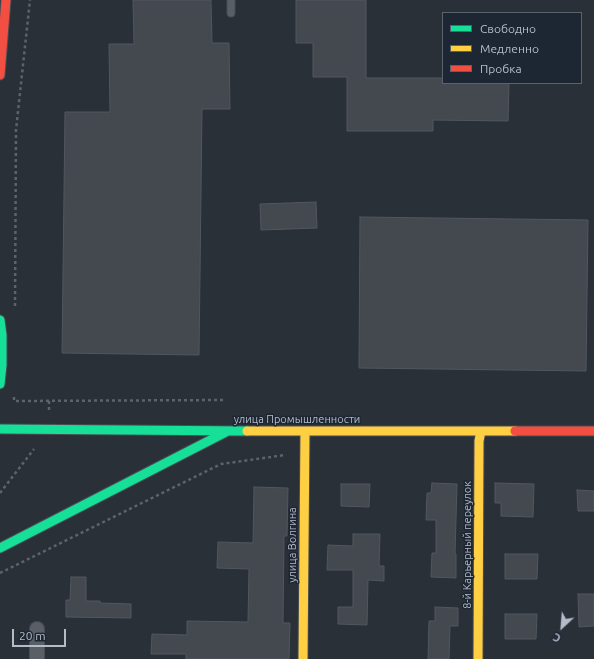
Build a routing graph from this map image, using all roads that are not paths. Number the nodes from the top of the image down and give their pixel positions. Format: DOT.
graph roads {
  1 [pos="6,0"];
  2 [pos="231,0"];
  3 [pos="232,13"];
  4 [pos="0,75"];
  5 [pos="0,320"];
  6 [pos="0,384"];
  7 [pos="0,429"];
  8 [pos="228,431"];
  9 [pos="305,431"];
  10 [pos="481,431"];
  11 [pos="594,431"];
  12 [pos="0,548"];
  13 [pos="37,629"];
  14 [pos="37,659"];
  15 [pos="303,659"];
  16 [pos="478,659"];
  1 -- 4 [label="main road"];
  2 -- 3 [label="lane"];
  5 -- 6 [label="main road"];
  7 -- 8 [label="main road, улица Промышленности"];
  8 -- 9 [label="main road, улица Промышленности"];
  8 -- 12 [label="main road"];
  9 -- 10 [label="main road, улица Промышленности"];
  9 -- 15 [label="main road, улица Волгина"];
  10 -- 11 [label="main road, улица Промышленности"];
  10 -- 16 [label="main road, 8-й Карьерный переулок"];
  13 -- 14 [label="street"];
}
